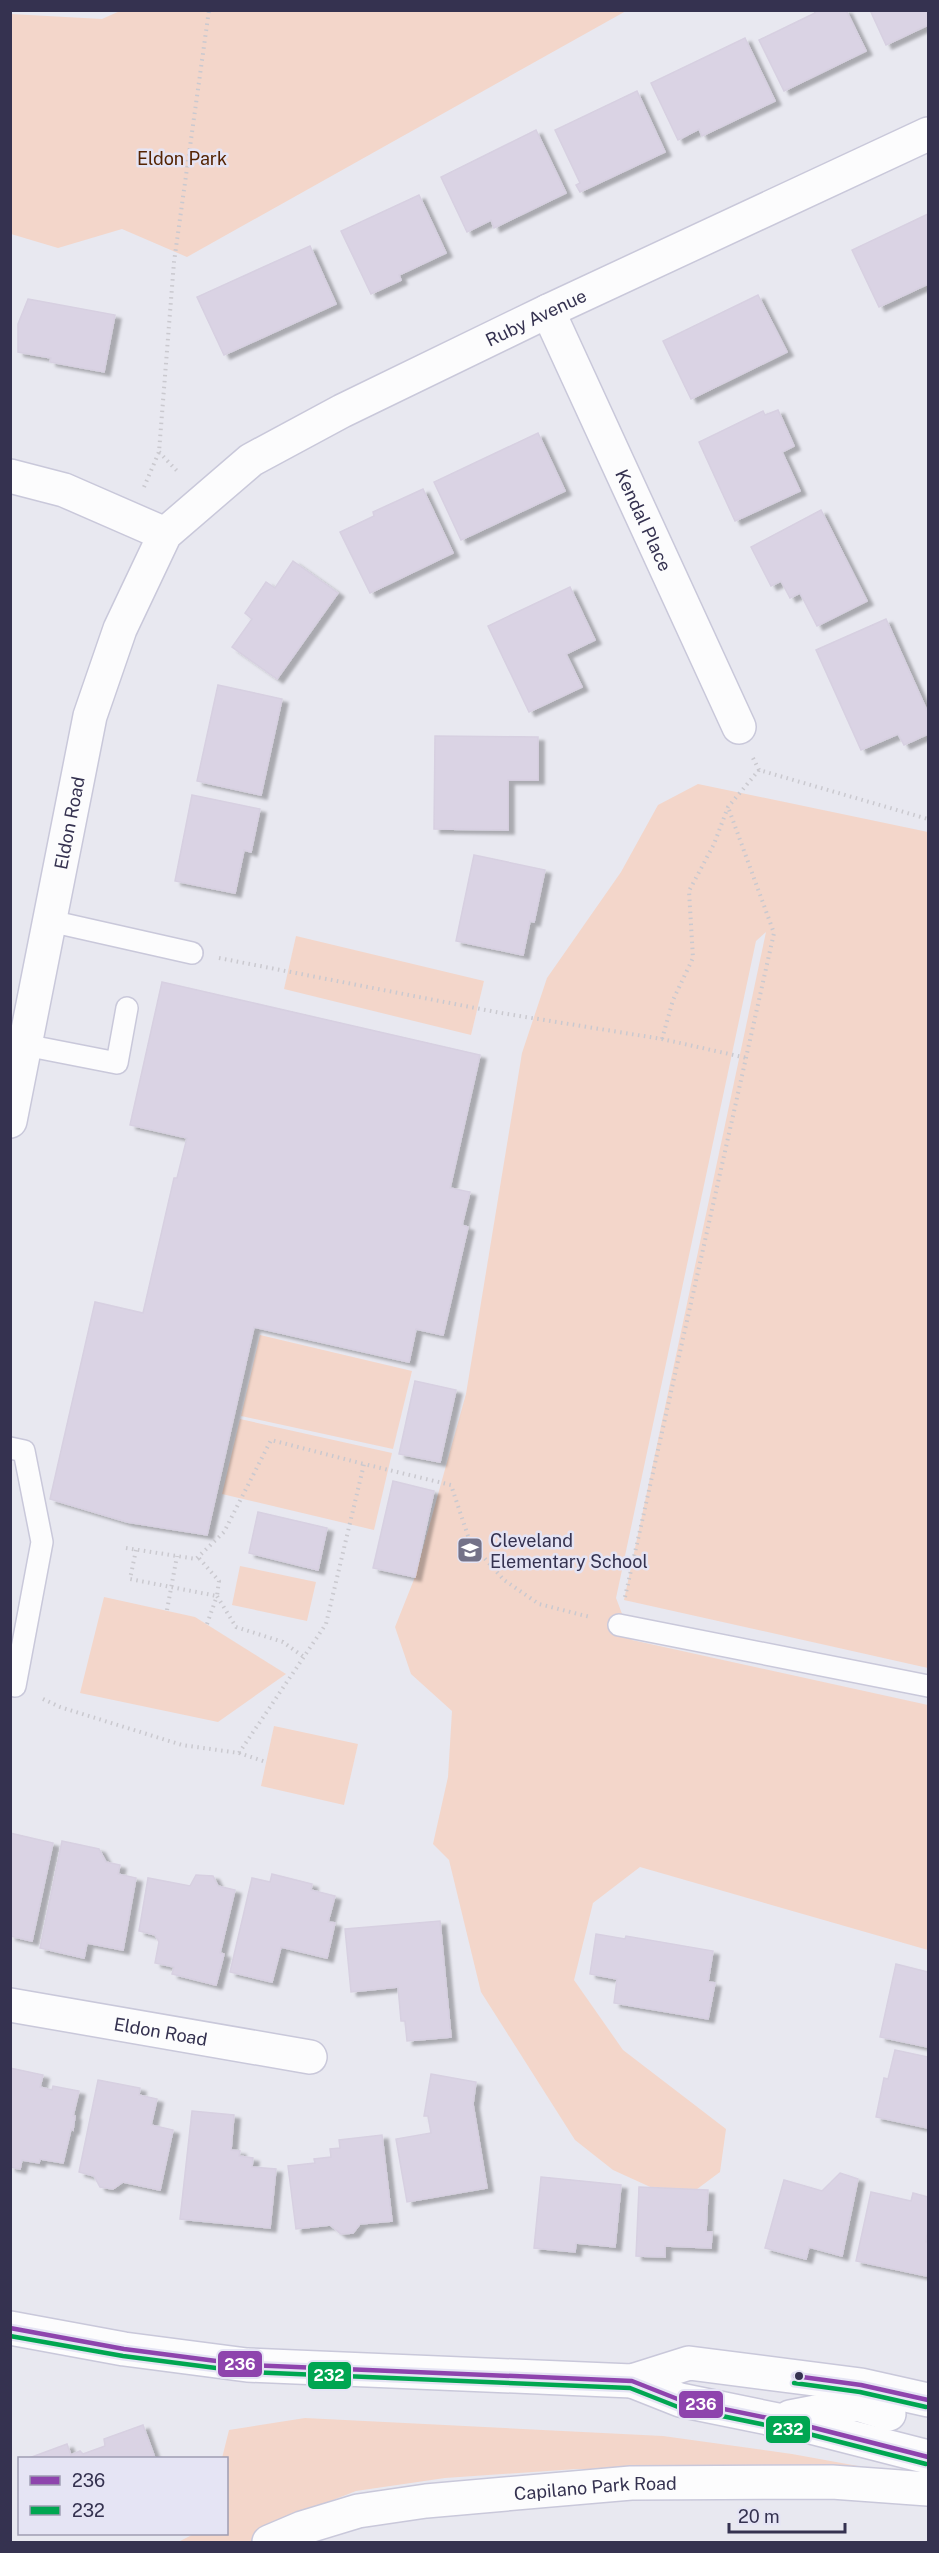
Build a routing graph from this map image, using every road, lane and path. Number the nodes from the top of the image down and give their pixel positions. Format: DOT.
graph roads {
  1 [pos="209,10"];
  2 [pos="928,135"];
  3 [pos="548,311"];
  4 [pos="10,476"];
  5 [pos="141,493"];
  6 [pos="165,534"];
  7 [pos="739,727"];
  8 [pos="759,770"];
  9 [pos="728,807"];
  10 [pos="928,819"];
  11 [pos="50,921"];
  12 [pos="192,953"];
  13 [pos="127,1008"];
  14 [pos="662,1039"];
  15 [pos="25,1045"];
  16 [pos="747,1058"];
  17 [pos="10,1121"];
  18 [pos="10,1448"];
  19 [pos="364,1464"];
  20 [pos="126,1548"];
  21 [pos="136,1550"];
  22 [pos="177,1556"];
  23 [pos="198,1557"];
  24 [pos="171,1587"];
  25 [pos="217,1596"];
  26 [pos="167,1610"];
  27 [pos="207,1624"];
  28 [pos="619,1625"];
  29 [pos="304,1657"];
  30 [pos="13,1686"];
  31 [pos="928,1686"];
  32 [pos="239,1753"];
  33 [pos="266,1762"];
  34 [pos="10,2005"];
  35 [pos="310,2057"];
  36 [pos="10,2328"];
  37 [pos="632,2381"];
  38 [pos="928,2400"];
  39 [pos="928,2415"];
  40 [pos="777,2420"];
  41 [pos="928,2457"];
  42 [pos="928,2489"];
  43 [pos="269,2542"];
  1 -- 5 [label="path"];
  2 -- 3 [label="street, Ruby Avenue"];
  3 -- 6 [label="street, Ruby Avenue"];
  3 -- 7 [label="street, Kendal Place"];
  4 -- 6 [label="street"];
  6 -- 11 [label="street, Eldon Road"];
  7 -- 8 [label="path"];
  8 -- 9 [label="path"];
  8 -- 10 [label="path"];
  9 -- 14 [label="path"];
  9 -- 16 [label="path"];
  11 -- 12 [label="lane"];
  11 -- 15 [label="street, Eldon Road"];
  12 -- 14 [label="path"];
  13 -- 15 [label="lane"];
  14 -- 16 [label="path"];
  15 -- 17 [label="street, Eldon Road"];
  16 -- 28 [label="path"];
  18 -- 30 [label="lane"];
  19 -- 23 [label="path"];
  19 -- 28 [label="path"];
  19 -- 29 [label="path"];
  20 -- 21 [label="path"];
  21 -- 22 [label="path"];
  21 -- 24 [label="path"];
  22 -- 23 [label="path"];
  22 -- 24 [label="path"];
  23 -- 25 [label="path"];
  24 -- 25 [label="path"];
  24 -- 26 [label="path"];
  25 -- 27 [label="path"];
  25 -- 29 [label="path"];
  28 -- 31 [label="lane"];
  29 -- 32 [label="path"];
  30 -- 32 [label="path"];
  32 -- 33 [label="path"];
  34 -- 35 [label="street, Eldon Road"];
  36 -- 37 [label="street"];
  37 -- 38 [label="street"];
  37 -- 40 [label="street"];
  39 -- 40 [label="street"];
  40 -- 41 [label="street"];
  42 -- 43 [label="street, Capilano Park Road"];
}
